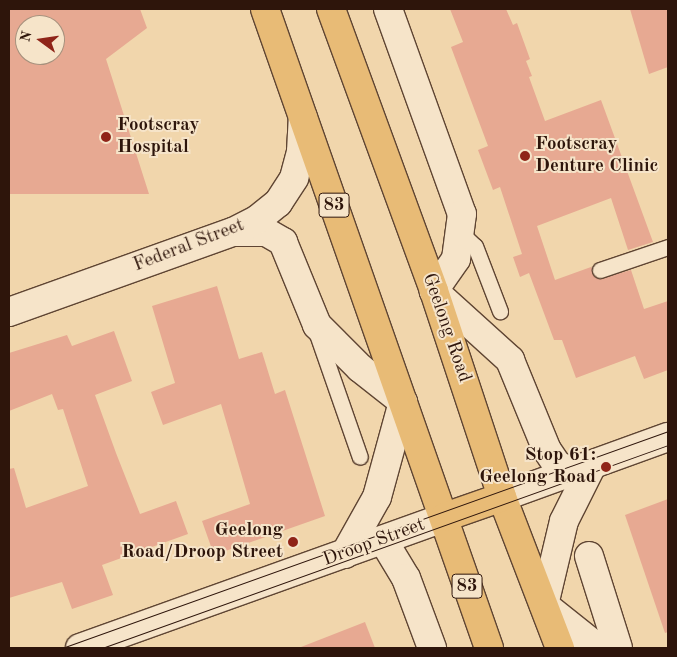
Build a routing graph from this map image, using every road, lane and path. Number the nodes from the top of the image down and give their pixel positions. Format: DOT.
graph roads {
  1 [pos="265,9"];
  2 [pos="331,9"];
  3 [pos="388,9"];
  4 [pos="303,117"];
  5 [pos="233,232"];
  6 [pos="463,235"];
  7 [pos="668,247"];
  8 [pos="600,270"];
  9 [pos="434,291"];
  10 [pos="308,305"];
  11 [pos="500,311"];
  12 [pos="9,312"];
  13 [pos="403,402"];
  14 [pos="668,437"];
  15 [pos="360,457"];
  16 [pos="582,469"];
  17 [pos="502,497"];
  18 [pos="445,518"];
  19 [pos="382,540"];
  20 [pos="344,554"];
  21 [pos="589,556"];
  22 [pos="544,605"];
  23 [pos="80,648"];
  24 [pos="432,648"];
  25 [pos="489,648"];
  26 [pos="560,648"];
  27 [pos="598,648"];
  28 [pos="618,648"];
  1 -- 4 [label="highway, 83"];
  2 -- 9 [label="highway, Geelong Road"];
  3 -- 6 [label="street"];
  4 -- 5 [label="street, Federal Street"];
  4 -- 13 [label="highway, 83"];
  5 -- 10 [label="street"];
  5 -- 12 [label="street, Federal Street"];
  6 -- 9 [label="street"];
  6 -- 11 [label="lane"];
  7 -- 8 [label="lane"];
  9 -- 16 [label="street"];
  9 -- 17 [label="highway, Geelong Road"];
  10 -- 13 [label="street"];
  10 -- 15 [label="lane"];
  13 -- 18 [label="highway, 83"];
  13 -- 20 [label="street"];
  14 -- 16 [label="street, Droop Street"];
  16 -- 17 [label="street, Droop Street"];
  16 -- 22 [label="street"];
  17 -- 18 [label="highway, Droop Street"];
  17 -- 22 [label="highway, Geelong Road"];
  18 -- 19 [label="street, Droop Street"];
  18 -- 25 [label="highway, 83"];
  19 -- 20 [label="street, Droop Street"];
  19 -- 24 [label="street"];
  20 -- 23 [label="street, Droop Street"];
  21 -- 28 [label="street"];
  22 -- 26 [label="highway, Geelong Road"];
  22 -- 27 [label="street"];
}
